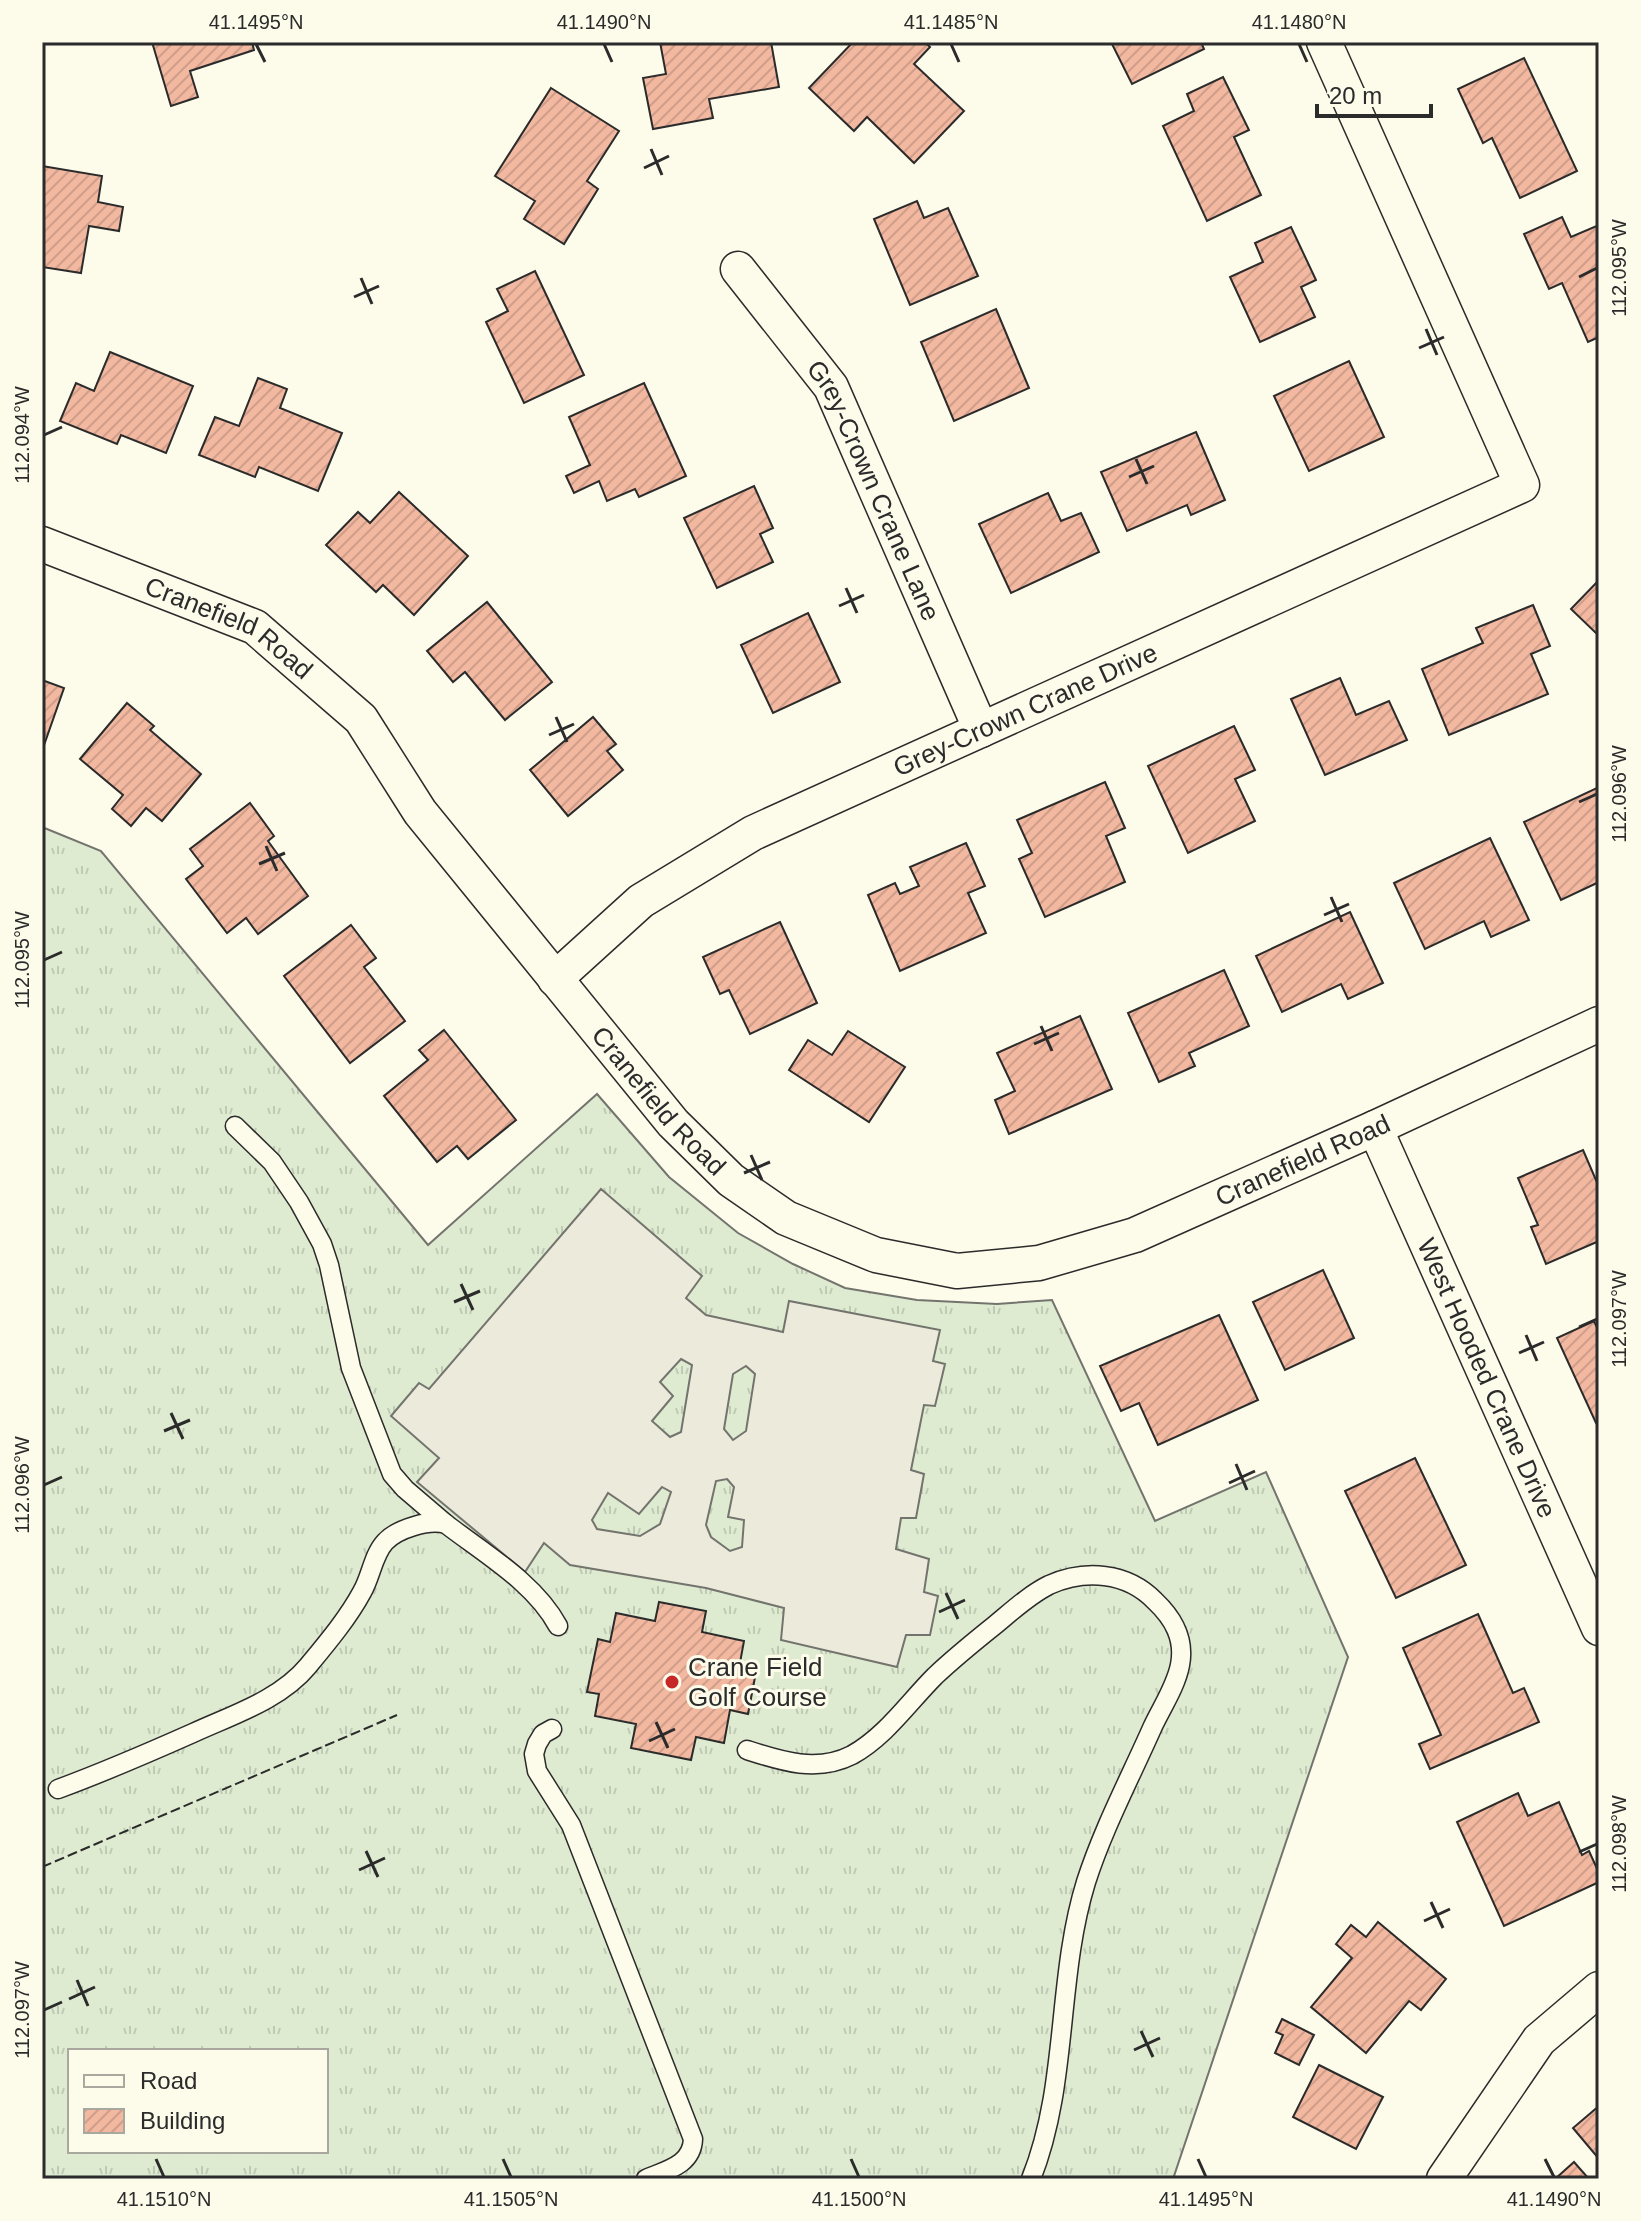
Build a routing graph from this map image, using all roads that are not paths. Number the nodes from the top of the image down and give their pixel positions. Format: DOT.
graph roads {
  1 [pos="1324,42"];
  2 [pos="738,269"];
  3 [pos="42,544"];
  4 [pos="981,730"];
  5 [pos="555,979"];
  6 [pos="1599,1024"];
  7 [pos="235,1126"];
  8 [pos="1375,1128"];
  9 [pos="446,1524"];
  10 [pos="558,1626"];
  11 [pos="1599,1628"];
  12 [pos="552,1729"];
  13 [pos="747,1750"];
  14 [pos="58,1789"];
  15 [pos="1599,1989"];
  16 [pos="646,2179"];
  17 [pos="1031,2179"];
  18 [pos="1444,2179"];
  1 -- 4 [label="street, Grey-Crown Crane Drive"];
  2 -- 4 [label="street, Grey-Crown Crane Lane"];
  3 -- 5 [label="street, Cranefield Road"];
  4 -- 5 [label="street, Grey-Crown Crane Drive"];
  5 -- 8 [label="street, Cranefield Road"];
  6 -- 8 [label="street, Cranefield Road"];
  7 -- 9 [label="lane"];
  8 -- 11 [label="street, West Hooded Crane Drive"];
  9 -- 10 [label="lane"];
  9 -- 14 [label="lane"];
  12 -- 16 [label="lane"];
  13 -- 17 [label="lane"];
  15 -- 18 [label="street"];
}
